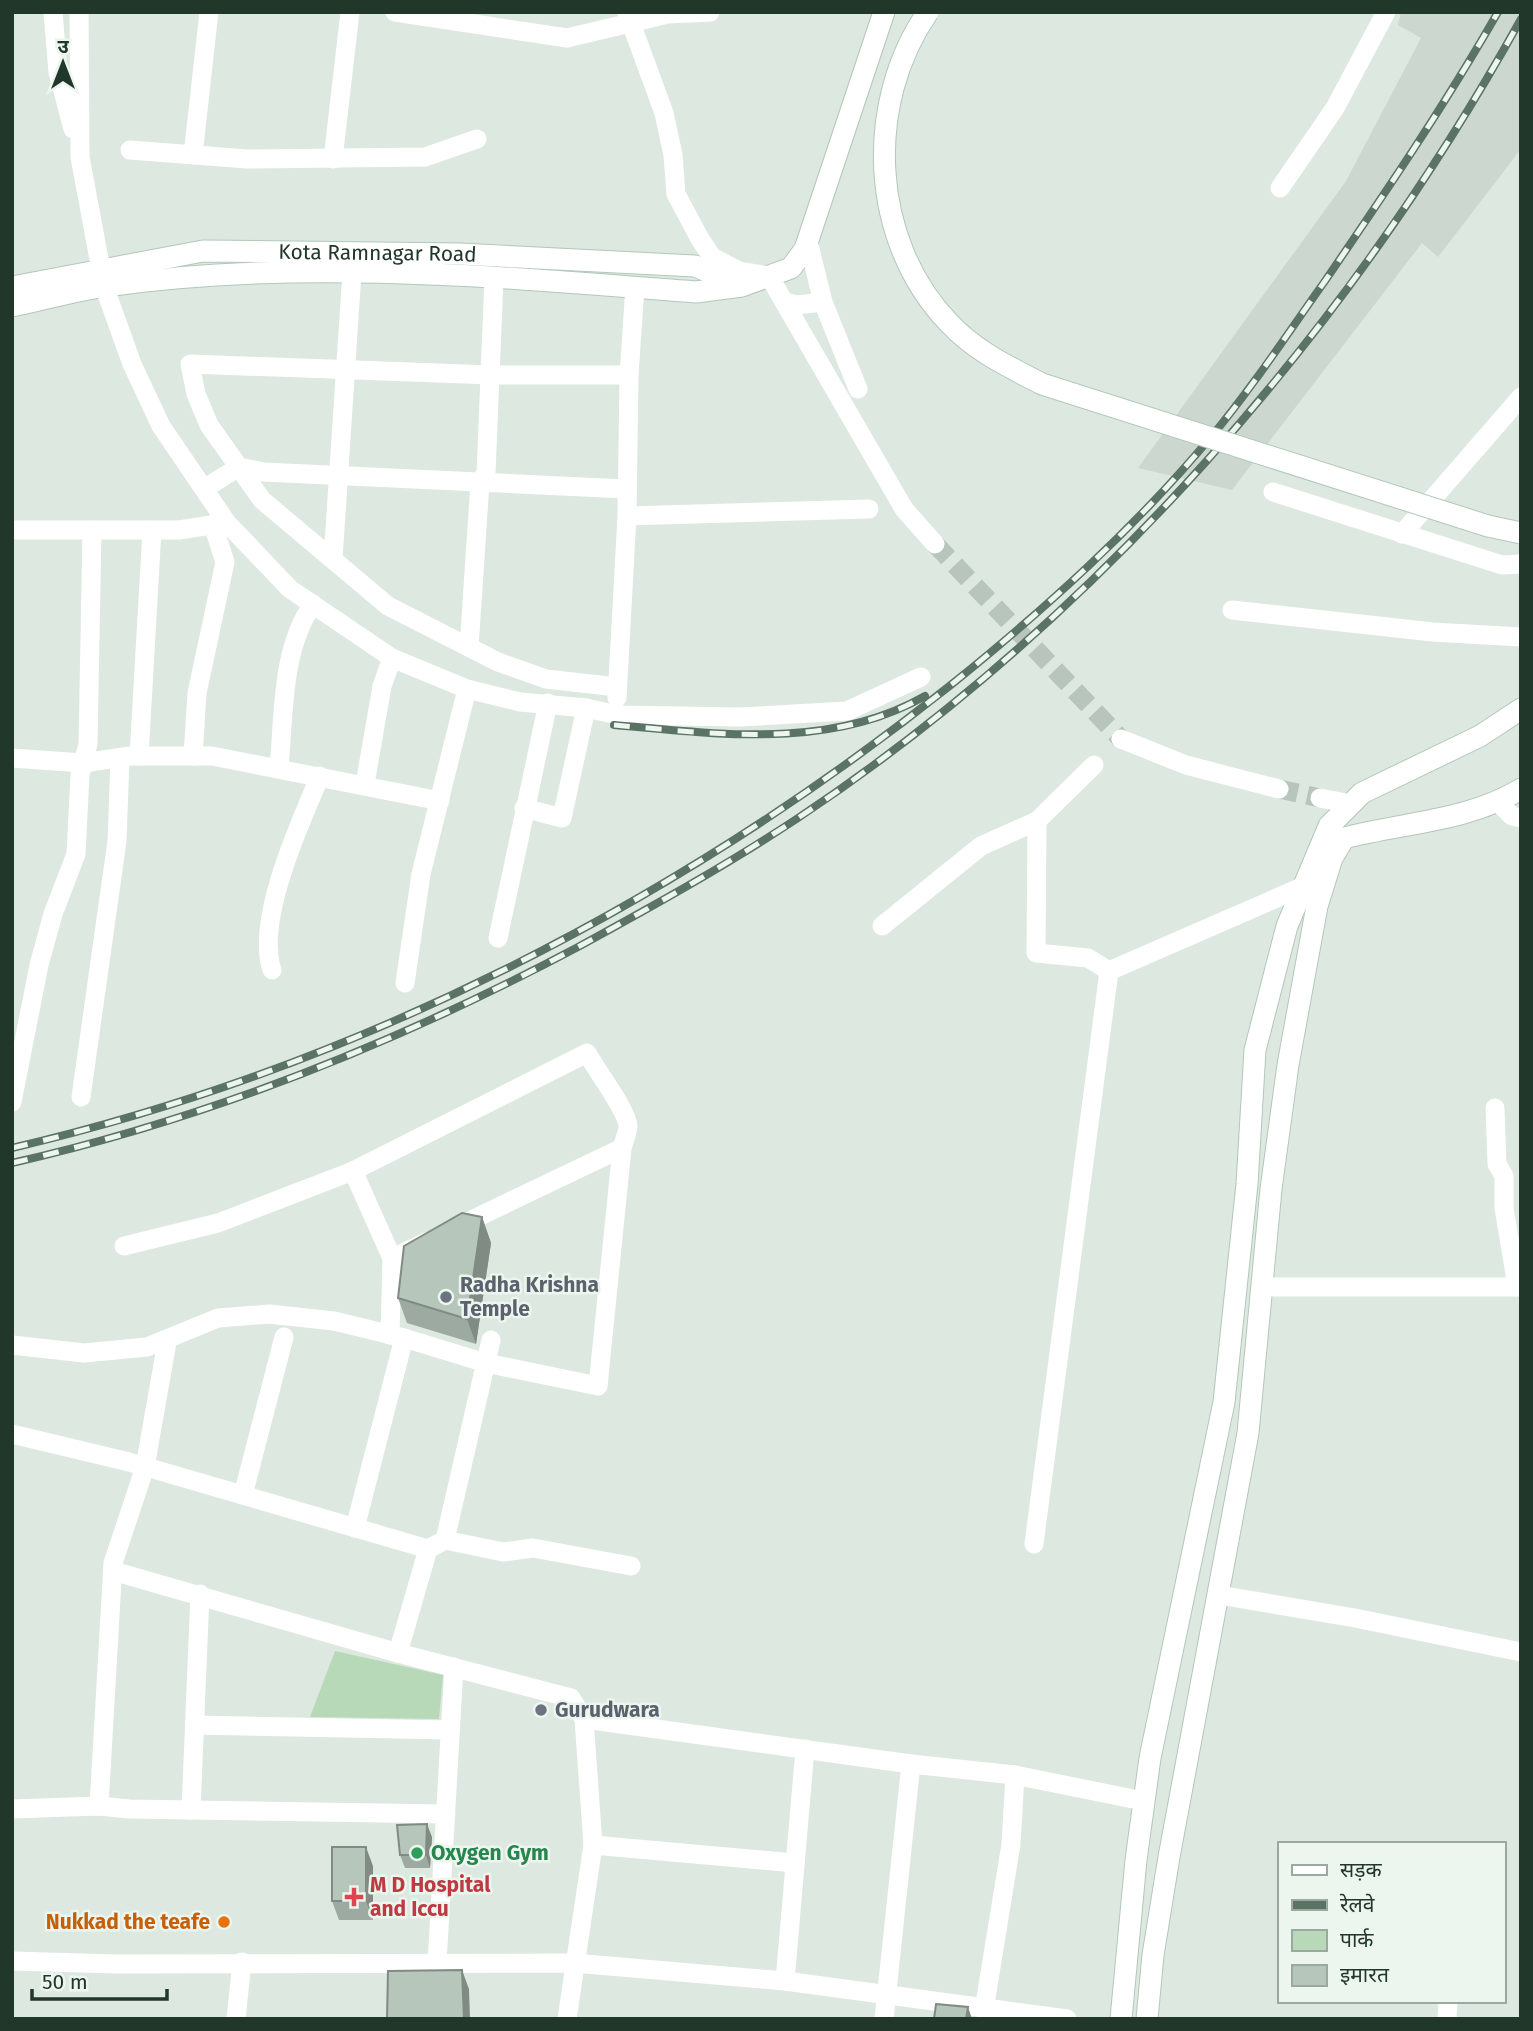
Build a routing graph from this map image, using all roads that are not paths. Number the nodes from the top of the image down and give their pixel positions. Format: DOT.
graph roads {
  1 [pos="53,12"];
  2 [pos="79,12"];
  3 [pos="209,12"];
  4 [pos="350,12"];
  5 [pos="395,12"];
  6 [pos="710,12"];
  7 [pos="884,12"];
  8 [pos="928,12"];
  9 [pos="1385,13"];
  10 [pos="628,18"];
  11 [pos="477,139"];
  12 [pos="130,150"];
  13 [pos="193,155"];
  14 [pos="80,157"];
  15 [pos="333,159"];
  16 [pos="1280,188"];
  17 [pos="808,241"];
  18 [pos="352,272"];
  19 [pos="769,276"];
  20 [pos="102,278"];
  21 [pos="495,278"];
  22 [pos="742,286"];
  23 [pos="12,287"];
  24 [pos="635,287"];
  25 [pos="783,302"];
  26 [pos="823,302"];
  27 [pos="12,306"];
  28 [pos="345,370"];
  29 [pos="492,375"];
  30 [pos="629,375"];
  31 [pos="859,389"];
  32 [pos="1521,397"];
  33 [pos="239,467"];
  34 [pos="341,476"];
  35 [pos="480,483"];
  36 [pos="205,488"];
  37 [pos="626,489"];
  38 [pos="1273,492"];
  39 [pos="869,509"];
  40 [pos="627,516"];
  41 [pos="220,524"];
  42 [pos="12,530"];
  43 [pos="92,530"];
  44 [pos="152,530"];
  45 [pos="1521,533"];
  46 [pos="1402,534"];
  47 [pos="935,544"];
  48 [pos="250,547"];
  49 [pos="333,559"];
  50 [pos="225,562"];
  51 [pos="1521,564"];
  52 [pos="313,604"];
  53 [pos="1232,610"];
  54 [pos="1521,636"];
  55 [pos="469,647"];
  56 [pos="392,658"];
  57 [pos="921,677"];
  58 [pos="617,687"];
  59 [pos="467,689"];
  60 [pos="548,704"];
  61 [pos="586,708"];
  62 [pos="1521,709"];
  63 [pos="618,715"];
  64 [pos="1121,738"];
  65 [pos="193,756"];
  66 [pos="129,757"];
  67 [pos="12,758"];
  68 [pos="83,763"];
  69 [pos="1094,765"];
  70 [pos="279,768"];
  71 [pos="320,776"];
  72 [pos="365,784"];
  73 [pos="1279,789"];
  74 [pos="1521,789"];
  75 [pos="1320,798"];
  76 [pos="440,801"];
  77 [pos="1499,803"];
  78 [pos="1351,804"];
  79 [pos="524,808"];
  80 [pos="1521,818"];
  81 [pos="1037,821"];
  82 [pos="1336,832"];
  83 [pos="1302,887"];
  84 [pos="882,926"];
  85 [pos="498,938"];
  86 [pos="272,970"];
  87 [pos="1109,971"];
  88 [pos="405,983"];
  89 [pos="81,1097"];
  90 [pos="12,1102"];
  91 [pos="1495,1108"];
  92 [pos="622,1148"];
  93 [pos="353,1171"];
  94 [pos="124,1246"];
  95 [pos="392,1258"];
  96 [pos="1519,1286"];
  97 [pos="1262,1287"];
  98 [pos="397,1336"];
  99 [pos="284,1337"];
  100 [pos="491,1340"];
  101 [pos="167,1342"];
  102 [pos="12,1345"];
  103 [pos="486,1363"];
  104 [pos="12,1434"];
  105 [pos="145,1466"];
  106 [pos="243,1495"];
  107 [pos="355,1528"];
  108 [pos="437,1544"];
  109 [pos="1034,1544"];
  110 [pos="631,1566"];
  111 [pos="113,1571"];
  112 [pos="200,1594"];
  113 [pos="1219,1595"];
  114 [pos="1521,1652"];
  115 [pos="398,1653"];
  116 [pos="454,1667"];
  117 [pos="584,1719"];
  118 [pos="195,1726"];
  119 [pos="450,1730"];
  120 [pos="806,1749"];
  121 [pos="911,1764"];
  122 [pos="1015,1775"];
  123 [pos="1143,1801"];
  124 [pos="99,1806"];
  125 [pos="12,1809"];
  126 [pos="191,1810"];
  127 [pos="446,1814"];
  128 [pos="593,1845"];
  129 [pos="795,1863"];
  130 [pos="12,1961"];
  131 [pos="243,1962"];
  132 [pos="437,1963"];
  133 [pos="574,1963"];
  134 [pos="785,1980"];
  135 [pos="885,1994"];
  136 [pos="984,2010"];
  137 [pos="236,2019"];
  138 [pos="568,2019"];
  139 [pos="884,2019"];
  140 [pos="1066,2019"];
  141 [pos="1121,2019"];
  142 [pos="1147,2019"];
  1 -- 14 [label="street"];
  2 -- 14 [label="street"];
  3 -- 13 [label="street"];
  4 -- 15 [label="street"];
  5 -- 10 [label="street"];
  6 -- 10 [label="street"];
  7 -- 17 [label="street"];
  8 -- 45 [label="street, bridge"];
  9 -- 16 [label="street"];
  10 -- 19 [label="street"];
  11 -- 15 [label="street"];
  12 -- 13 [label="street"];
  13 -- 15 [label="street"];
  14 -- 20 [label="street"];
  17 -- 19 [label="street"];
  17 -- 26 [label="street"];
  18 -- 20 [label="street"];
  18 -- 21 [label="street"];
  18 -- 28 [label="street"];
  19 -- 22 [label="street"];
  19 -- 25 [label="street"];
  20 -- 22 [label="street, Kota Ramnagar Road"];
  20 -- 23 [label="street, Kota Ramnagar Road"];
  20 -- 27 [label="street"];
  20 -- 36 [label="street"];
  21 -- 24 [label="street"];
  21 -- 29 [label="street"];
  22 -- 24 [label="street"];
  24 -- 30 [label="street"];
  25 -- 26 [label="street"];
  25 -- 47 [label="street"];
  26 -- 31 [label="street"];
  28 -- 29 [label="street"];
  28 -- 33 [label="street"];
  28 -- 34 [label="street"];
  29 -- 30 [label="street"];
  29 -- 35 [label="street"];
  30 -- 37 [label="street"];
  32 -- 46 [label="street"];
  33 -- 34 [label="street"];
  33 -- 36 [label="street"];
  33 -- 49 [label="street"];
  34 -- 35 [label="street"];
  34 -- 49 [label="street"];
  35 -- 37 [label="street"];
  35 -- 55 [label="street"];
  36 -- 41 [label="street"];
  37 -- 40 [label="street"];
  38 -- 46 [label="street"];
  39 -- 40 [label="street"];
  40 -- 58 [label="street"];
  41 -- 44 [label="street"];
  41 -- 48 [label="street"];
  41 -- 50 [label="street"];
  42 -- 43 [label="street"];
  43 -- 44 [label="street"];
  43 -- 68 [label="street"];
  44 -- 66 [label="street"];
  46 -- 51 [label="street"];
  48 -- 50 [label="street"];
  48 -- 52 [label="street"];
  49 -- 55 [label="street"];
  50 -- 65 [label="street"];
  52 -- 56 [label="street"];
  52 -- 70 [label="street"];
  53 -- 54 [label="street"];
  55 -- 58 [label="street"];
  56 -- 59 [label="street"];
  56 -- 72 [label="street"];
  57 -- 63 [label="street"];
  58 -- 63 [label="street"];
  59 -- 60 [label="street"];
  59 -- 76 [label="street"];
  60 -- 61 [label="street"];
  60 -- 79 [label="street"];
  61 -- 63 [label="street"];
  61 -- 79 [label="street"];
  62 -- 78 [label="street"];
  64 -- 73 [label="street"];
  65 -- 66 [label="street"];
  65 -- 70 [label="street"];
  66 -- 68 [label="street"];
  66 -- 89 [label="street"];
  67 -- 68 [label="street"];
  68 -- 90 [label="street"];
  69 -- 81 [label="street"];
  70 -- 71 [label="street"];
  71 -- 72 [label="street"];
  71 -- 86 [label="street"];
  72 -- 76 [label="street"];
  74 -- 77 [label="street"];
  75 -- 78 [label="street"];
  76 -- 88 [label="street"];
  77 -- 80 [label="street"];
  77 -- 82 [label="street"];
  78 -- 82 [label="street"];
  79 -- 85 [label="street"];
  81 -- 84 [label="street"];
  81 -- 87 [label="street"];
  82 -- 83 [label="street"];
  82 -- 97 [label="street"];
  83 -- 87 [label="street"];
  83 -- 123 [label="street"];
  87 -- 109 [label="street"];
  91 -- 96 [label="street"];
  92 -- 93 [label="street"];
  92 -- 95 [label="street"];
  92 -- 103 [label="street"];
  93 -- 94 [label="street"];
  93 -- 95 [label="street"];
  95 -- 98 [label="street"];
  96 -- 97 [label="street"];
  97 -- 113 [label="street"];
  98 -- 101 [label="street"];
  98 -- 103 [label="street"];
  98 -- 107 [label="street"];
  99 -- 106 [label="street"];
  100 -- 103 [label="street"];
  101 -- 102 [label="street"];
  101 -- 105 [label="street"];
  103 -- 108 [label="street"];
  104 -- 105 [label="street"];
  105 -- 106 [label="street"];
  105 -- 111 [label="street"];
  106 -- 107 [label="street"];
  107 -- 108 [label="street"];
  108 -- 110 [label="street"];
  108 -- 115 [label="street"];
  111 -- 112 [label="street"];
  111 -- 124 [label="street"];
  112 -- 115 [label="street"];
  112 -- 118 [label="street"];
  113 -- 114 [label="street"];
  113 -- 142 [label="street"];
  115 -- 116 [label="street"];
  116 -- 117 [label="street"];
  116 -- 119 [label="street"];
  117 -- 120 [label="street"];
  117 -- 128 [label="street"];
  118 -- 119 [label="street"];
  118 -- 126 [label="street"];
  119 -- 127 [label="street"];
  120 -- 121 [label="street"];
  120 -- 129 [label="street"];
  121 -- 122 [label="street"];
  121 -- 135 [label="street"];
  122 -- 123 [label="street"];
  122 -- 136 [label="street"];
  123 -- 141 [label="street"];
  124 -- 125 [label="street"];
  124 -- 126 [label="street"];
  126 -- 127 [label="street"];
  127 -- 132 [label="street"];
  128 -- 129 [label="street"];
  128 -- 133 [label="street"];
  129 -- 134 [label="street"];
  130 -- 131 [label="street"];
  131 -- 132 [label="street"];
  131 -- 137 [label="street"];
  132 -- 133 [label="street"];
  133 -- 134 [label="street"];
  133 -- 138 [label="street"];
  134 -- 135 [label="street"];
  135 -- 136 [label="street"];
  135 -- 139 [label="street"];
  136 -- 140 [label="street"];
}
